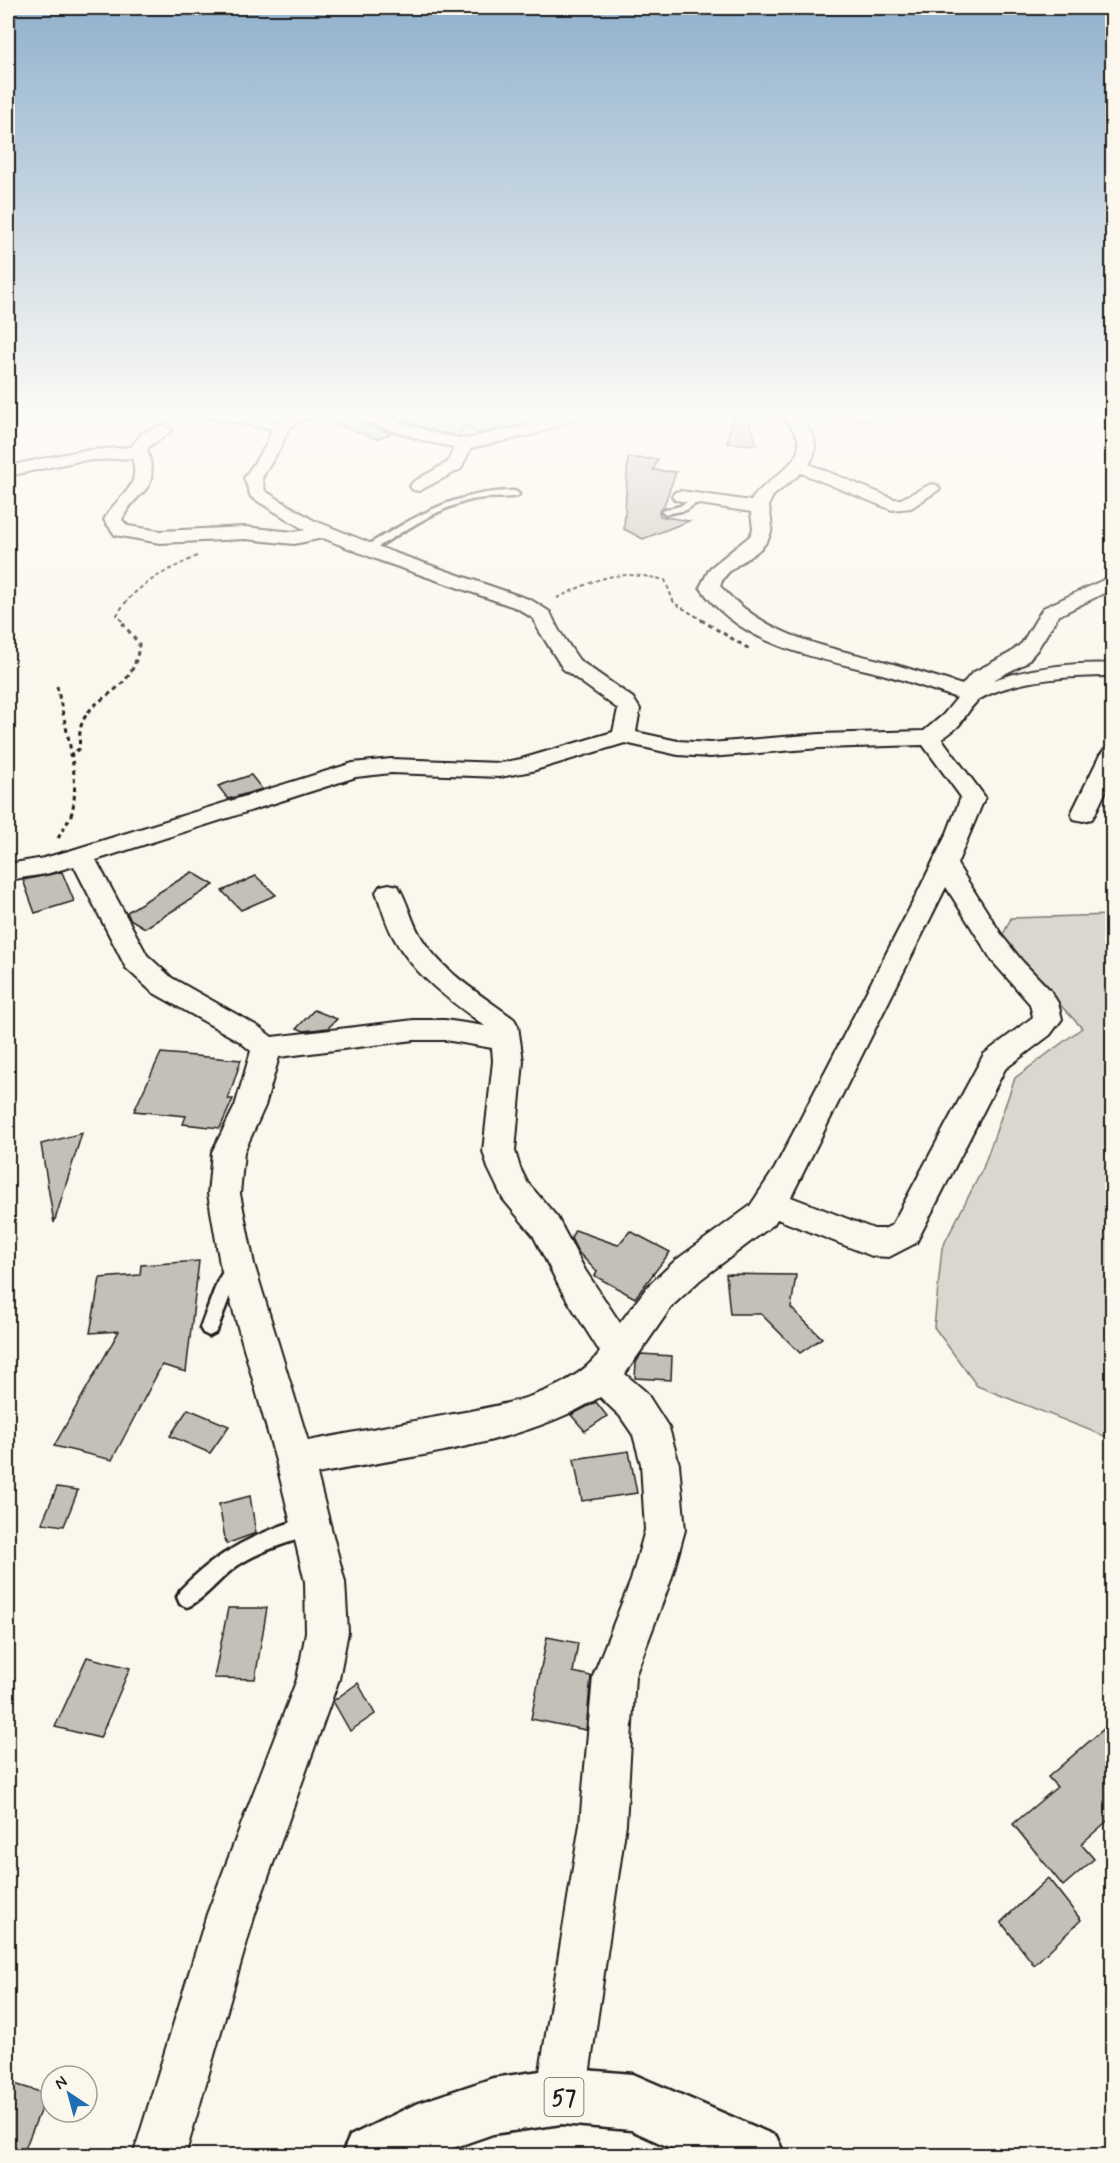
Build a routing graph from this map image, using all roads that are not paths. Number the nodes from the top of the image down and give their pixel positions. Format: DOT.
graph roads {
  1 [pos="115,514"];
  2 [pos="285,514"];
  3 [pos="429,514"];
  4 [pos="761,514"];
  5 [pos="324,532"];
  6 [pos="368,549"];
  7 [pos="1113,582"];
  8 [pos="1113,670"];
  9 [pos="970,695"];
  10 [pos="624,736"];
  11 [pos="930,738"];
  12 [pos="1113,754"];
  13 [pos="1083,814"];
  14 [pos="81,856"];
  15 [pos="945,863"];
  16 [pos="8,872"];
  17 [pos="389,892"];
  18 [pos="505,1040"];
  19 [pos="267,1048"];
  20 [pos="770,1202"];
  21 [pos="237,1264"];
  22 [pos="209,1328"];
  23 [pos="611,1364"];
  24 [pos="295,1461"];
  25 [pos="311,1525"];
  26 [pos="187,1597"];
  27 [pos="561,2096"];
  28 [pos="159,2156"];
  29 [pos="370,2156"];
  30 [pos="756,2156"];
  1 -- 5 [label="street"];
  2 -- 5 [label="street"];
  3 -- 6 [label="lane"];
  4 -- 9 [label="street"];
  5 -- 6 [label="street"];
  6 -- 10 [label="street"];
  7 -- 9 [label="street"];
  8 -- 9 [label="street"];
  9 -- 11 [label="street"];
  10 -- 11 [label="street"];
  10 -- 14 [label="street"];
  11 -- 15 [label="street"];
  12 -- 13 [label="street"];
  14 -- 16 [label="street"];
  14 -- 19 [label="street"];
  15 -- 20 [label="street"];
  15 -- 20 [label="street"];
  17 -- 18 [label="street"];
  18 -- 19 [label="street"];
  18 -- 23 [label="street"];
  19 -- 21 [label="street"];
  20 -- 23 [label="street"];
  21 -- 22 [label="lane"];
  21 -- 24 [label="street"];
  23 -- 24 [label="street"];
  23 -- 27 [label="street"];
  24 -- 25 [label="street"];
  25 -- 26 [label="lane"];
  25 -- 28 [label="street"];
  27 -- 29 [label="main road, 57"];
  27 -- 30 [label="main road, 57"];
}
